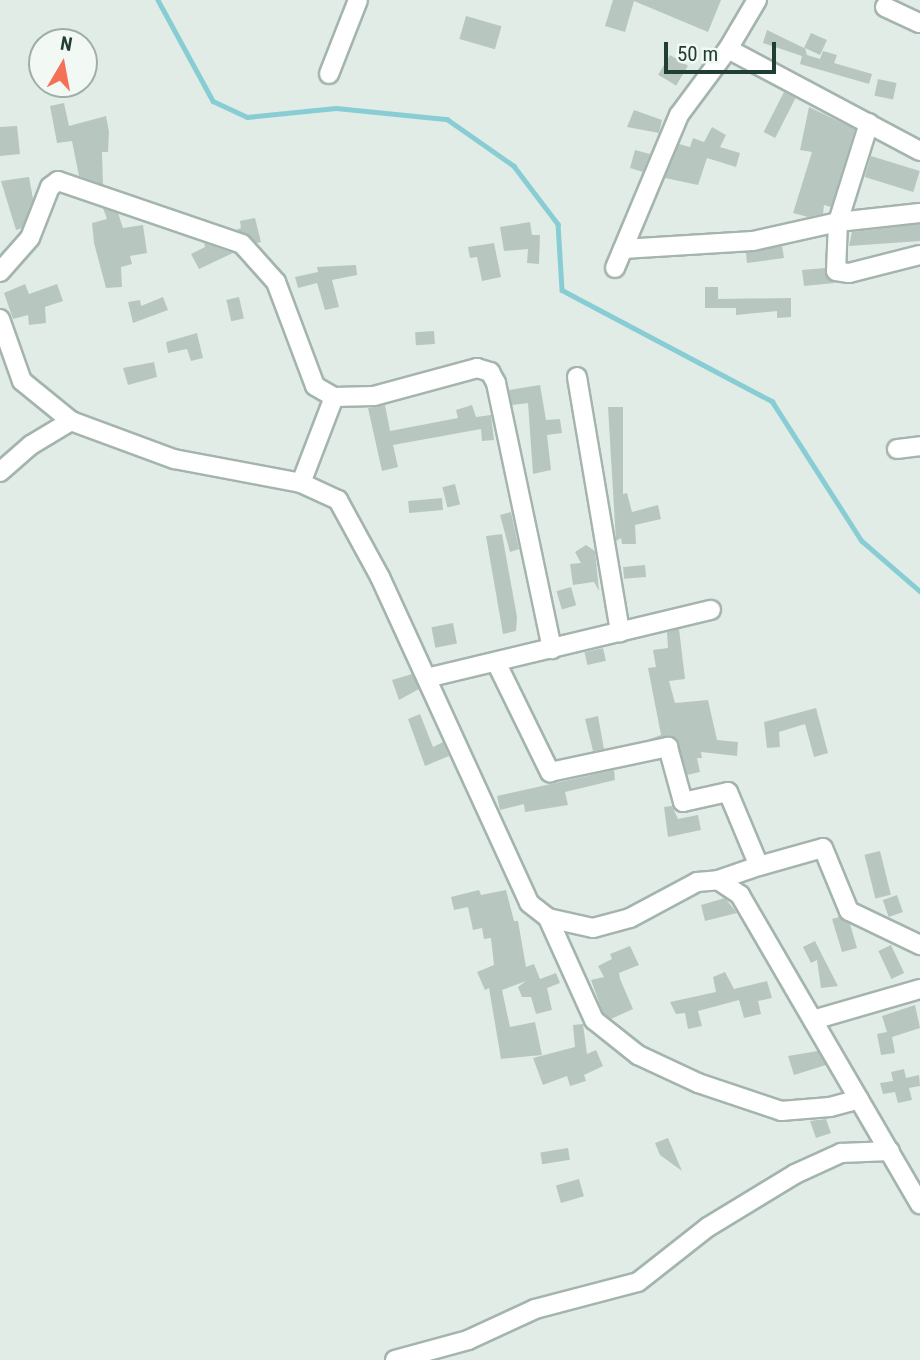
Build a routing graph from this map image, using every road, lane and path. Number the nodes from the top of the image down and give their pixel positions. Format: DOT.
graph roads {
  1 [pos="358,0"];
  2 [pos="757,0"];
  3 [pos="885,7"];
  4 [pos="920,23"];
  5 [pos="728,50"];
  6 [pos="329,74"];
  7 [pos="869,123"];
  8 [pos="920,150"];
  9 [pos="920,213"];
  10 [pos="838,222"];
  11 [pos="622,249"];
  12 [pos="920,255"];
  13 [pos="615,268"];
  14 [pos="0,272"];
  15 [pos="0,319"];
  16 [pos="577,377"];
  17 [pos="334,397"];
  18 [pos="71,421"];
  19 [pos="920,446"];
  20 [pos="897,449"];
  21 [pos="0,472"];
  22 [pos="302,483"];
  23 [pos="711,610"];
  24 [pos="620,632"];
  25 [pos="552,649"];
  26 [pos="496,662"];
  27 [pos="427,678"];
  28 [pos="759,866"];
  29 [pos="718,880"];
  30 [pos="548,918"];
  31 [pos="920,945"];
  32 [pos="920,989"];
  33 [pos="813,1020"];
  34 [pos="859,1099"];
  35 [pos="890,1151"];
  36 [pos="920,1204"];
  37 [pos="395,1360"];
  1 -- 6 [label="street"];
  2 -- 5 [label="street"];
  3 -- 4 [label="street"];
  5 -- 7 [label="street"];
  5 -- 11 [label="street"];
  7 -- 8 [label="street"];
  7 -- 10 [label="street"];
  9 -- 10 [label="street"];
  10 -- 11 [label="street"];
  10 -- 12 [label="street"];
  11 -- 13 [label="street"];
  14 -- 17 [label="street"];
  15 -- 18 [label="street"];
  16 -- 24 [label="street"];
  17 -- 22 [label="street"];
  17 -- 25 [label="street"];
  18 -- 21 [label="street"];
  18 -- 22 [label="street"];
  19 -- 20 [label="street"];
  22 -- 27 [label="street"];
  23 -- 24 [label="street"];
  24 -- 25 [label="street"];
  25 -- 26 [label="street"];
  26 -- 27 [label="street"];
  26 -- 28 [label="street"];
  27 -- 30 [label="street"];
  28 -- 29 [label="street"];
  28 -- 31 [label="street"];
  29 -- 30 [label="street"];
  29 -- 33 [label="street"];
  30 -- 34 [label="street"];
  32 -- 33 [label="street"];
  33 -- 34 [label="street"];
  34 -- 35 [label="street"];
  35 -- 36 [label="street"];
  35 -- 37 [label="street"];
}
